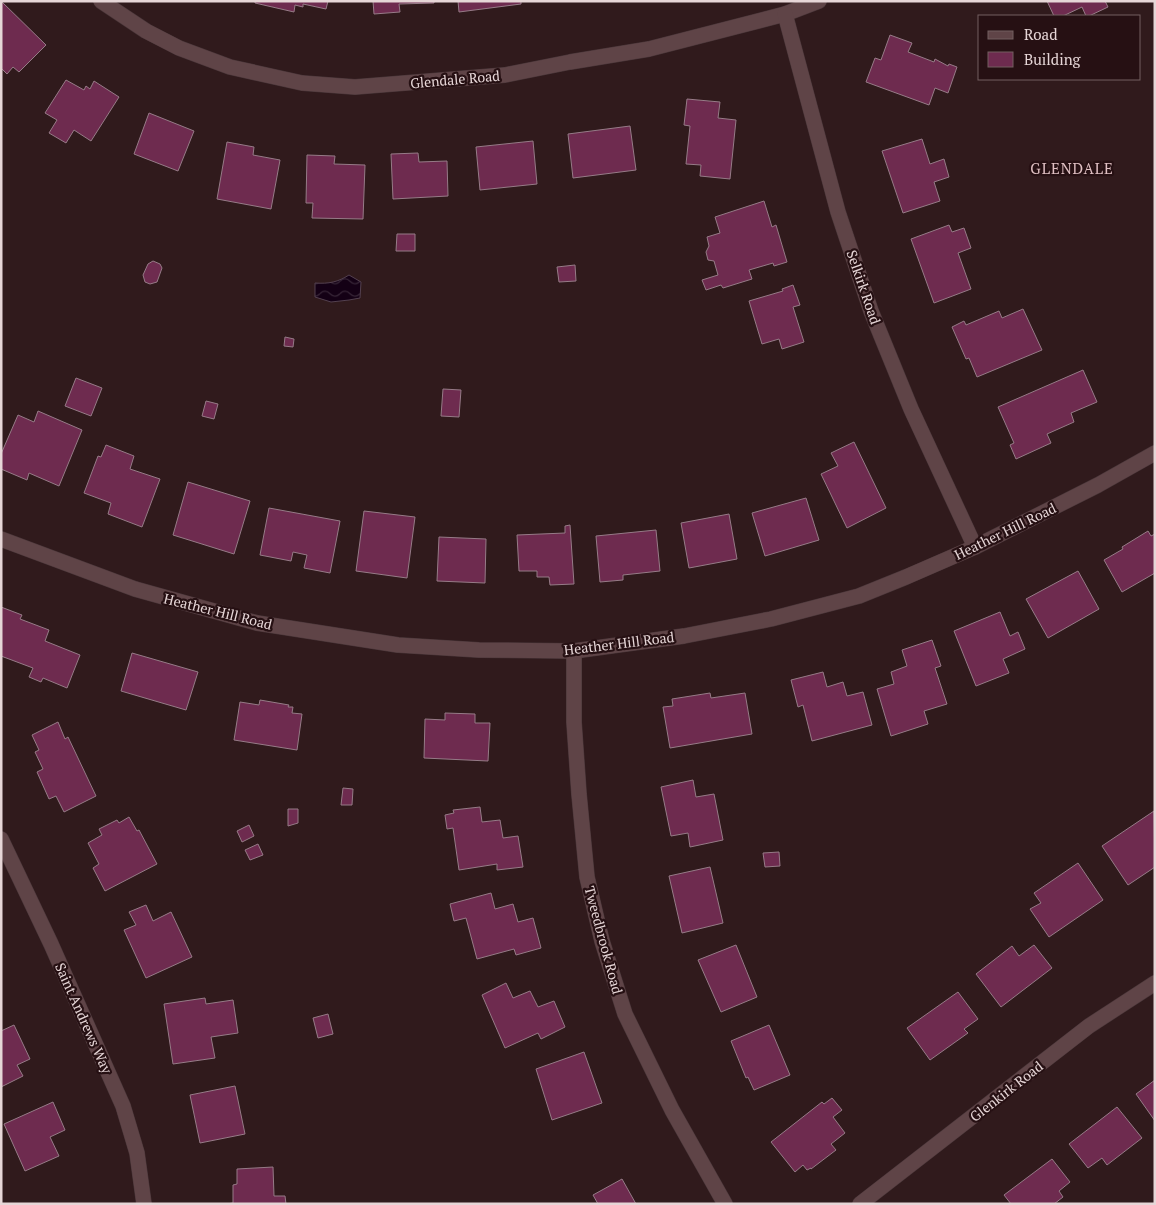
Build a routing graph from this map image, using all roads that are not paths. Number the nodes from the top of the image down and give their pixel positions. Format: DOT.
graph roads {
  1 [pos="101,1"];
  2 [pos="819,1"];
  3 [pos="785,14"];
  4 [pos="1155,454"];
  5 [pos="1,539"];
  6 [pos="975,547"];
  7 [pos="574,651"];
  8 [pos="1,838"];
  9 [pos="1155,983"];
  10 [pos="144,1204"];
  11 [pos="725,1204"];
  12 [pos="860,1204"];
  1 -- 3 [label="street, Glendale Road"];
  2 -- 3 [label="street, Glendale Road"];
  3 -- 6 [label="street, Selkirk Road"];
  4 -- 6 [label="street, Heather Hill Road"];
  5 -- 7 [label="street, Heather Hill Road"];
  6 -- 7 [label="street, Heather Hill Road"];
  7 -- 11 [label="street, Tweedbrook Road"];
  8 -- 10 [label="street, Saint Andrews Way"];
  9 -- 12 [label="street, Glenkirk Road"];
}
